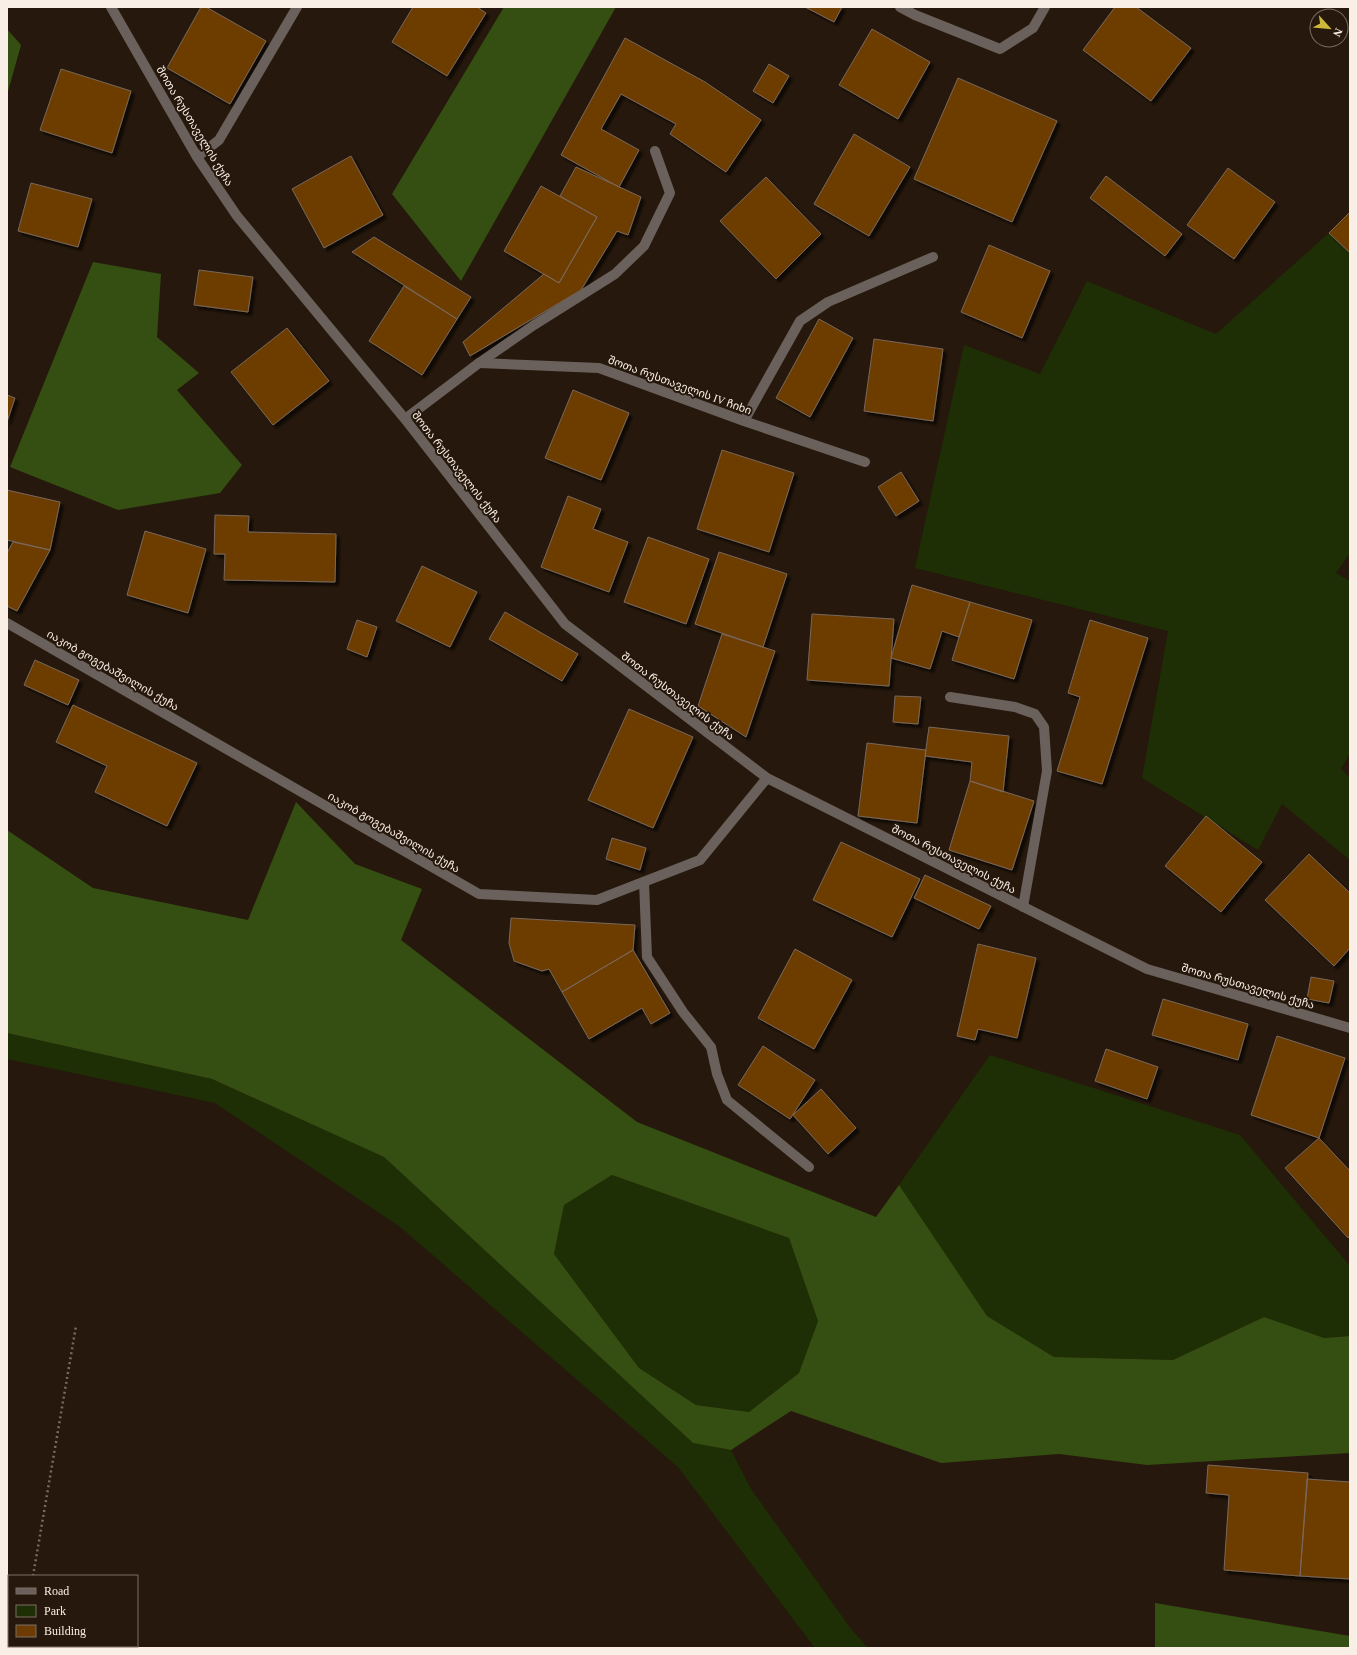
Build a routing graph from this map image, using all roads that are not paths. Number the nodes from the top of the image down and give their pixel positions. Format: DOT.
graph roads {
  1 [pos="111,7"];
  2 [pos="297,7"];
  3 [pos="900,7"];
  4 [pos="1045,7"];
  5 [pos="654,151"];
  6 [pos="197,157"];
  7 [pos="933,257"];
  8 [pos="479,363"];
  9 [pos="405,419"];
  10 [pos="744,421"];
  11 [pos="865,462"];
  12 [pos="7,623"];
  13 [pos="950,697"];
  14 [pos="767,778"];
  15 [pos="644,882"];
  16 [pos="1023,907"];
  17 [pos="1350,1028"];
  18 [pos="809,1168"];
  1 -- 6 [label="street, შოთა რუსთაველის ქუჩა"];
  2 -- 6 [label="street"];
  3 -- 4 [label="street"];
  5 -- 8 [label="street"];
  6 -- 9 [label="street, შოთა რუსთაველის ქუჩა"];
  7 -- 10 [label="street"];
  8 -- 9 [label="street"];
  8 -- 10 [label="street, შოთა რუსთაველის IV ჩიხი"];
  9 -- 14 [label="street, შოთა რუსთაველის ქუჩა"];
  10 -- 11 [label="street, შოთა რუსთაველის IV ჩიხი"];
  12 -- 15 [label="street, იაკობ გოგებაშვილის ქუჩა"];
  13 -- 16 [label="street"];
  14 -- 15 [label="street, იაკობ გოგებაშვილის ქუჩა"];
  14 -- 16 [label="street, შოთა რუსთაველის ქუჩა"];
  15 -- 18 [label="street"];
  16 -- 17 [label="street, შოთა რუსთაველის ქუჩა"];
}
